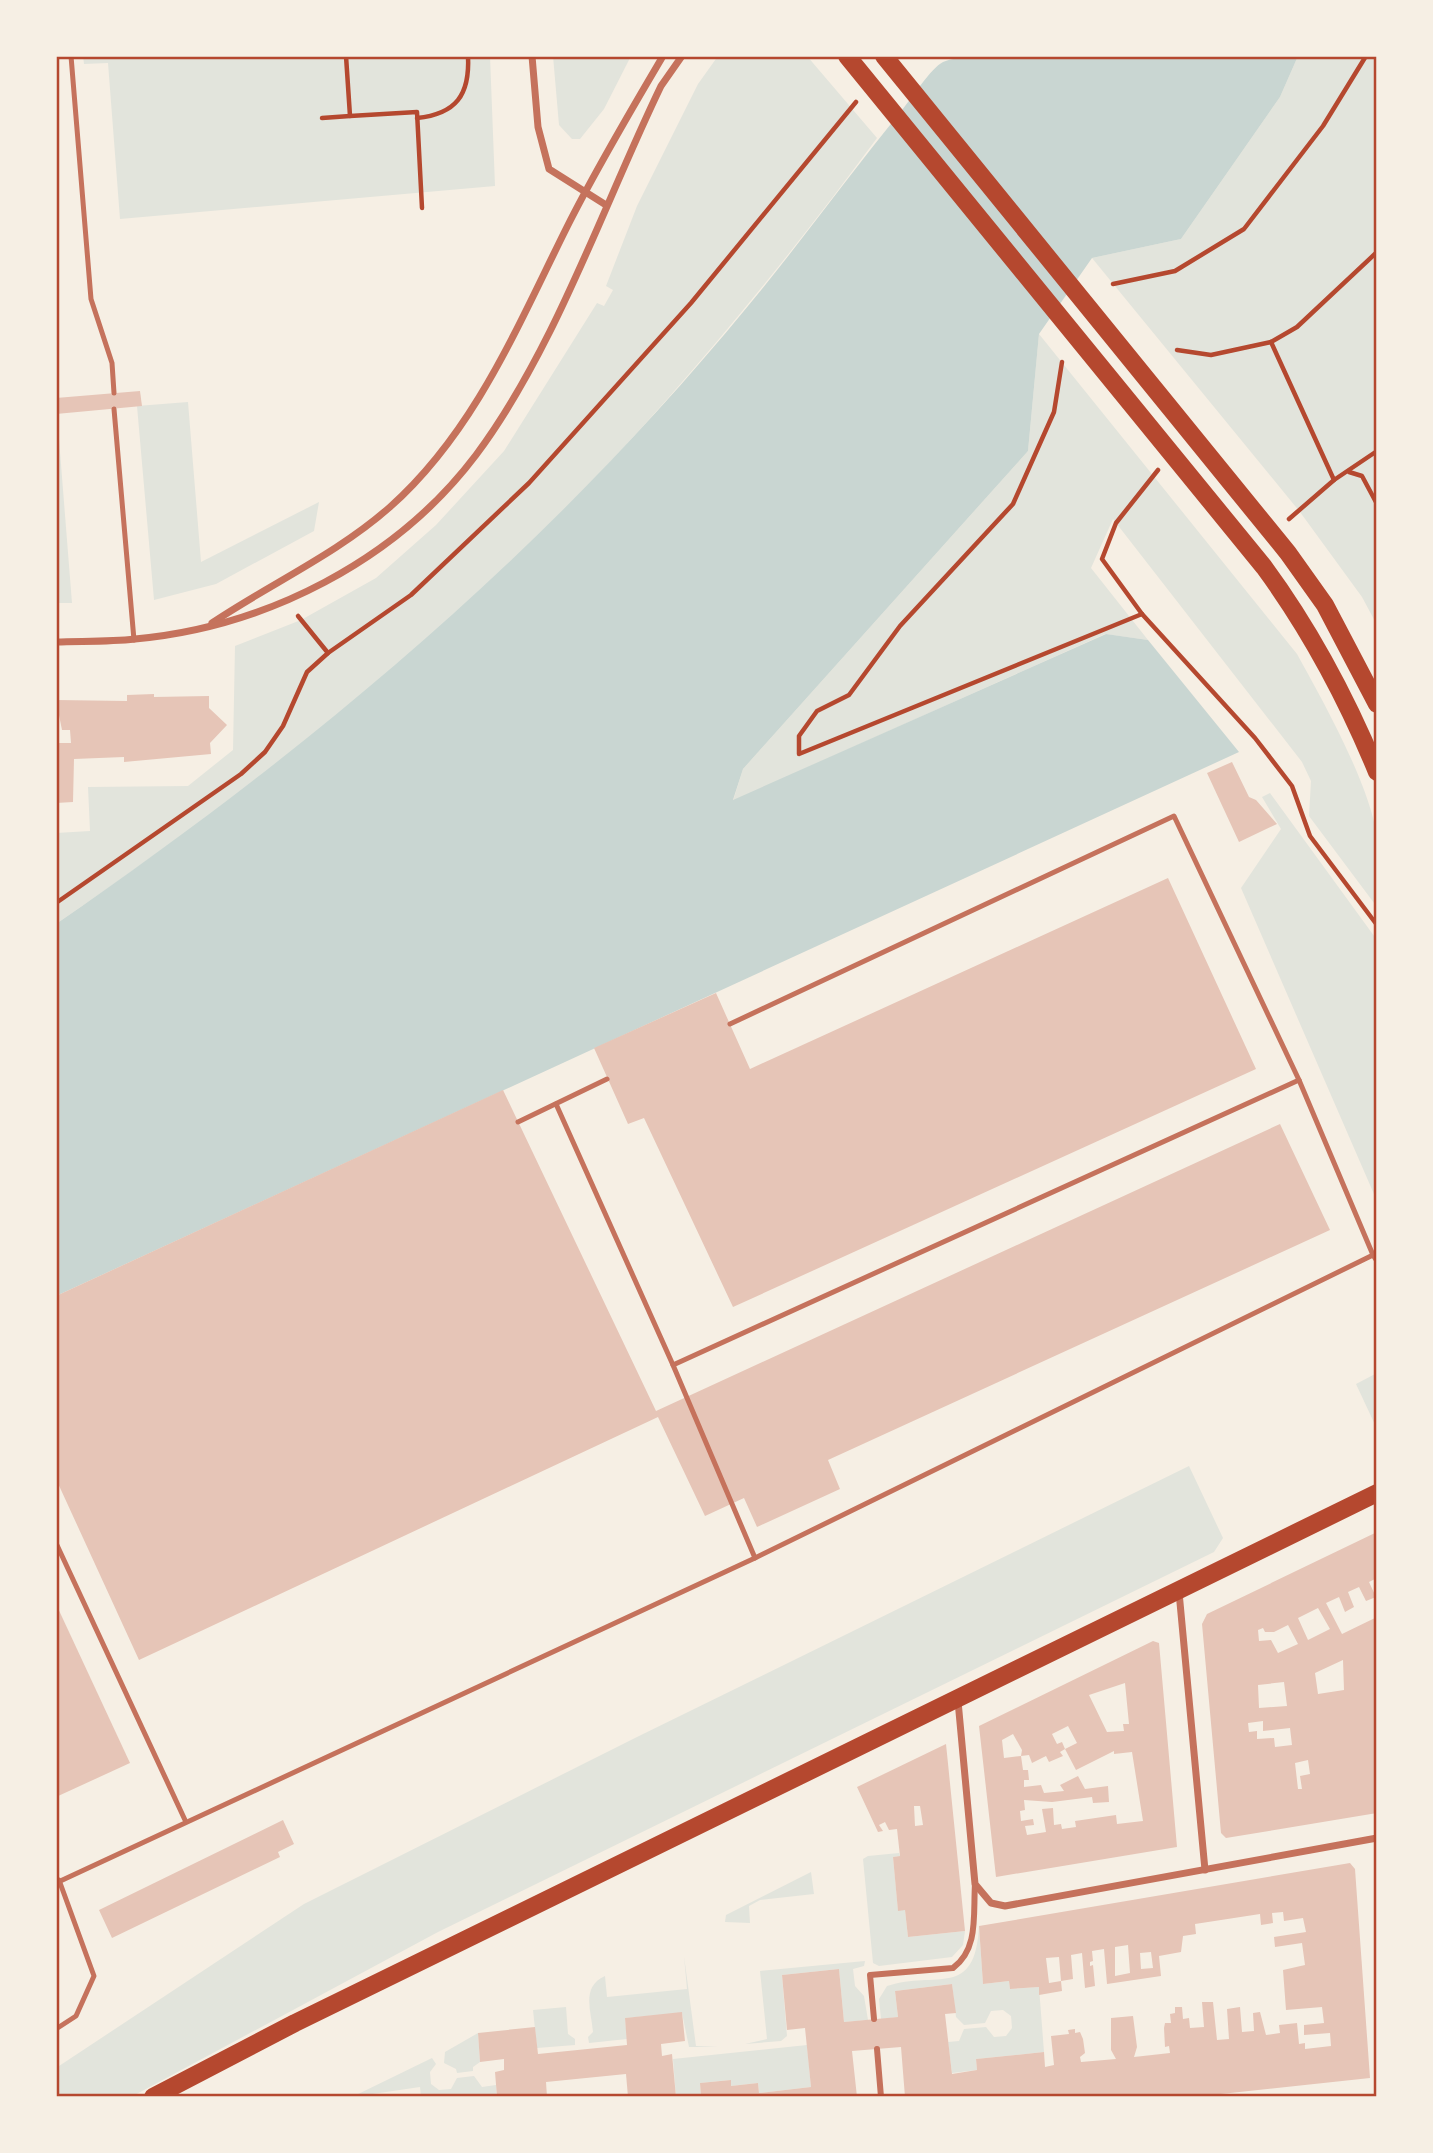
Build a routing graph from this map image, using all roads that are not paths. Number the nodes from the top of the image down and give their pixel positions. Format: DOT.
graph roads {
  1 [pos="71,56"];
  2 [pos="531,56"];
  3 [pos="663,56"];
  4 [pos="682,56"];
  5 [pos="847,56"];
  6 [pos="884,56"];
  7 [pos="584,192"];
  8 [pos="606,205"];
  9 [pos="114,393"];
  10 [pos="114,408"];
  11 [pos="206,628"];
  12 [pos="134,640"];
  13 [pos="56,642"];
  14 [pos="1377,704"];
  15 [pos="1377,772"];
  16 [pos="730,1024"];
  17 [pos="607,1079"];
  18 [pos="1299,1080"];
  19 [pos="556,1104"];
  20 [pos="519,1122"];
  21 [pos="1375,1258"];
  22 [pos="673,1365"];
  23 [pos="1377,1493"];
  24 [pos="56,1543"];
  25 [pos="755,1558"];
  26 [pos="1179,1592"];
  27 [pos="958,1697"];
  28 [pos="185,1820"];
  29 [pos="1376,1838"];
  30 [pos="1377,1850"];
  31 [pos="1205,1870"];
  32 [pos="58,1881"];
  33 [pos="975,1884"];
  34 [pos="874,2019"];
  35 [pos="56,2029"];
  36 [pos="877,2049"];
  37 [pos="153,2097"];
  38 [pos="881,2097"];
  1 -- 9 [label="lane"];
  2 -- 7 [label="street"];
  3 -- 7 [label="street"];
  4 -- 8 [label="street"];
  5 -- 15 [label="main road"];
  6 -- 14 [label="main road"];
  7 -- 8 [label="street"];
  7 -- 11 [label="street"];
  8 -- 11 [label="street"];
  10 -- 12 [label="lane"];
  11 -- 12 [label="street"];
  12 -- 13 [label="street"];
  16 -- 18 [label="lane"];
  17 -- 19 [label="lane"];
  18 -- 21 [label="lane"];
  18 -- 22 [label="lane"];
  19 -- 20 [label="lane"];
  19 -- 22 [label="lane"];
  21 -- 25 [label="lane"];
  22 -- 25 [label="lane"];
  23 -- 26 [label="main road"];
  24 -- 28 [label="lane"];
  25 -- 28 [label="lane"];
  26 -- 27 [label="main road"];
  26 -- 31 [label="street"];
  27 -- 33 [label="street"];
  27 -- 37 [label="main road"];
  28 -- 32 [label="lane"];
  29 -- 30 [label="street"];
  29 -- 31 [label="street"];
  31 -- 33 [label="street"];
  32 -- 35 [label="lane"];
  33 -- 34 [label="street"];
  36 -- 38 [label="street"];
}
